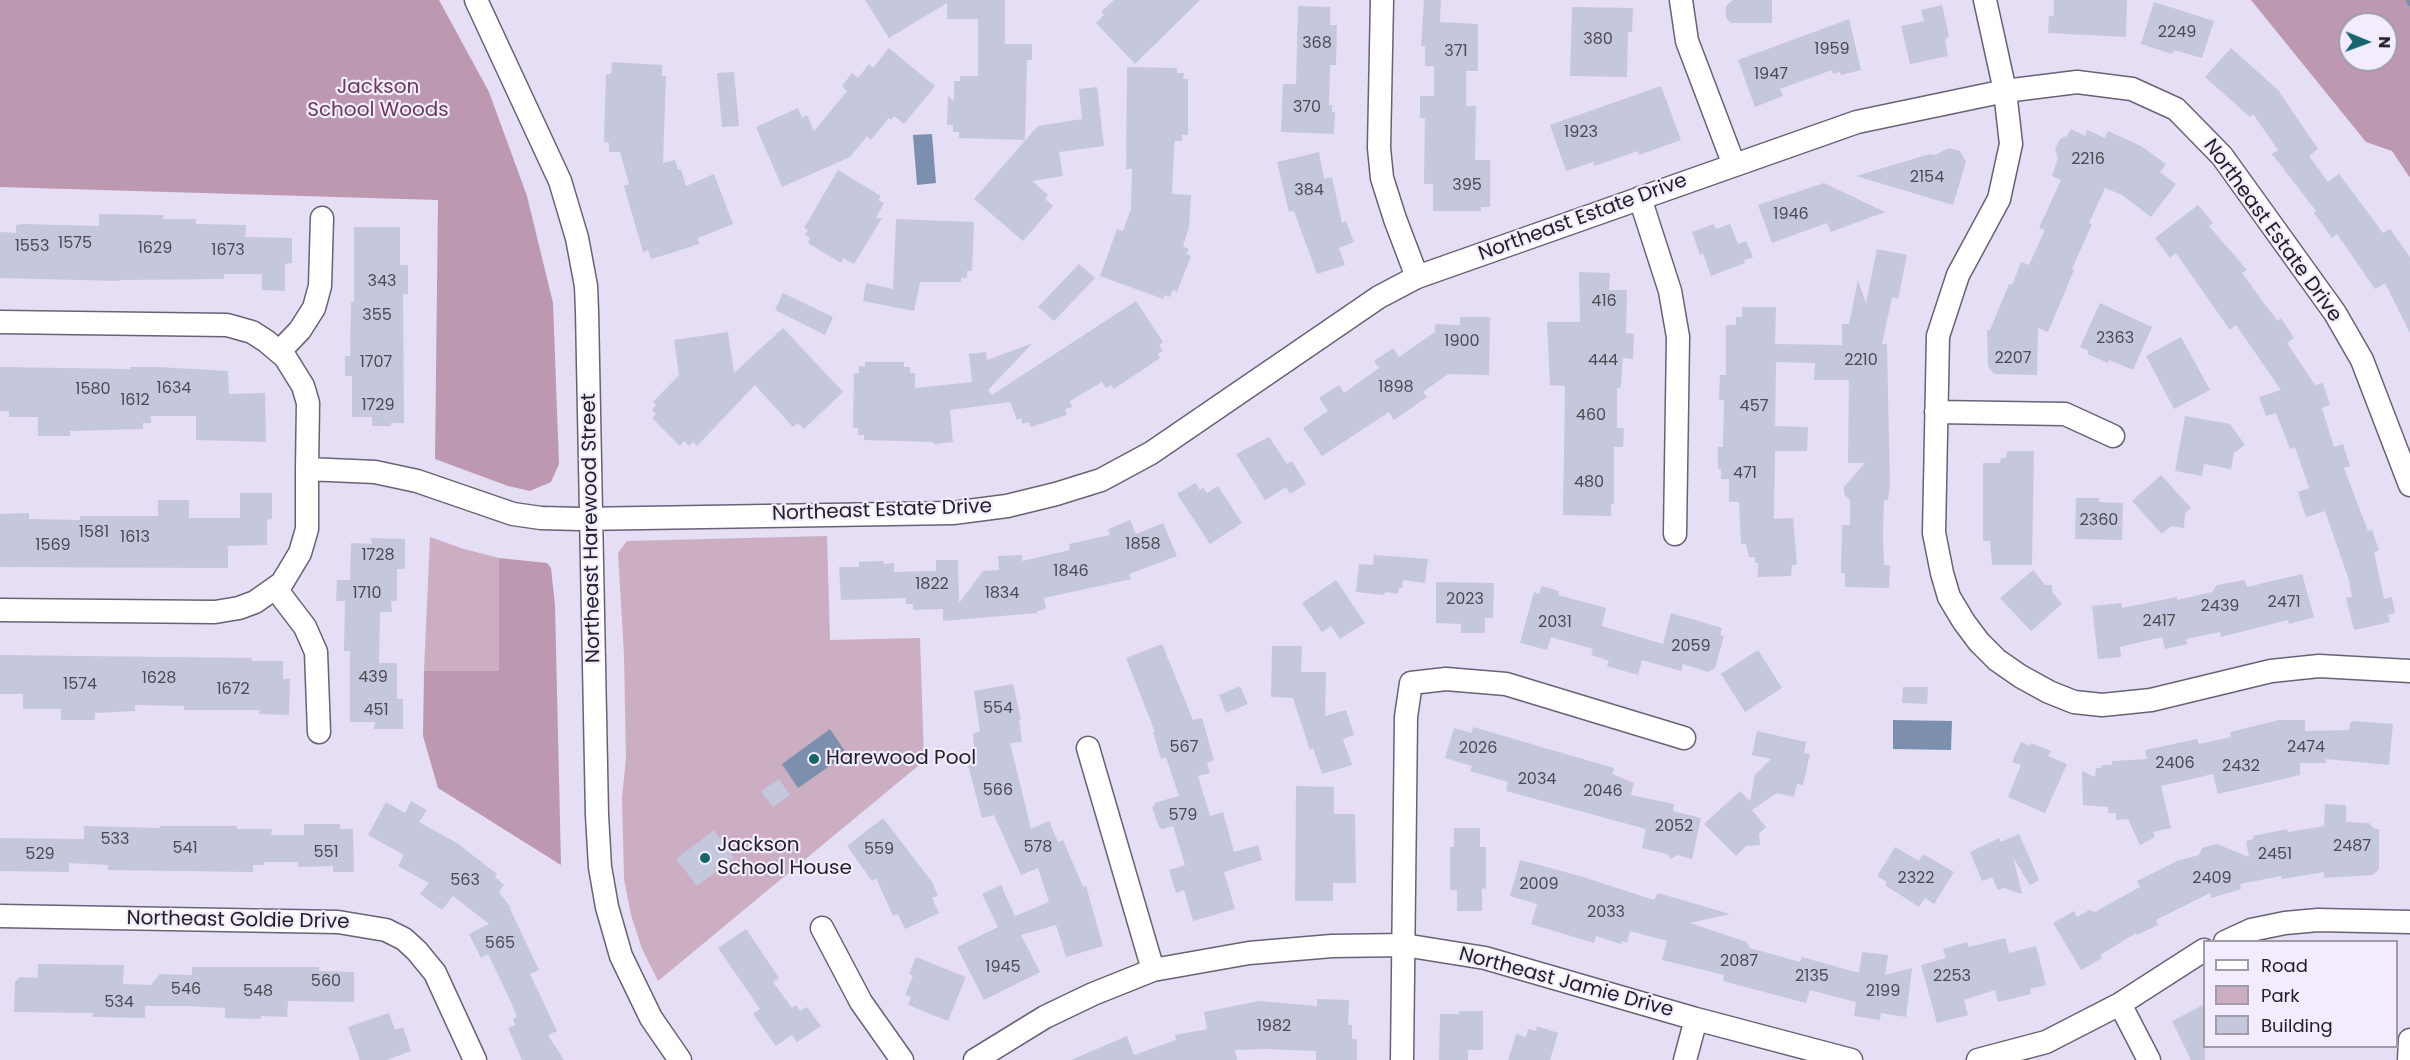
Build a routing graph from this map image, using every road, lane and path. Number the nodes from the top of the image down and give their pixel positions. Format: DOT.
graph roads {
  1 [pos="476,0"];
  2 [pos="1382,0"];
  3 [pos="1681,0"];
  4 [pos="1985,0"];
  5 [pos="2005,91"];
  6 [pos="1734,165"];
  7 [pos="1640,198"];
  8 [pos="322,218"];
  9 [pos="1417,278"];
  10 [pos="0,322"];
  11 [pos="279,352"];
  12 [pos="1936,412"];
  13 [pos="2113,436"];
  14 [pos="2406,461"];
  15 [pos="307,469"];
  16 [pos="2410,485"];
  17 [pos="591,519"];
  18 [pos="1675,534"];
  19 [pos="276,589"];
  20 [pos="0,610"];
  21 [pos="2410,671"];
  22 [pos="319,732"];
  23 [pos="1684,738"];
  24 [pos="1088,748"];
  25 [pos="0,916"];
  26 [pos="2410,922"];
  27 [pos="822,928"];
  28 [pos="2230,940"];
  29 [pos="1404,945"];
  30 [pos="2203,951"];
  31 [pos="1154,970"];
  32 [pos="2120,1004"];
  33 [pos="1696,1019"];
  34 [pos="2410,1040"];
  35 [pos="475,1060"];
  36 [pos="680,1060"];
  37 [pos="903,1060"];
  38 [pos="975,1060"];
  39 [pos="1402,1060"];
  40 [pos="1685,1060"];
  41 [pos="1851,1060"];
  42 [pos="1978,1060"];
  43 [pos="2149,1060"];
  44 [pos="2409,1060"];
  1 -- 17 [label="street, Northeast Harewood Street"];
  2 -- 9 [label="street"];
  3 -- 6 [label="street"];
  4 -- 5 [label="street"];
  5 -- 6 [label="street, Northeast Estate Drive"];
  5 -- 12 [label="street"];
  5 -- 14 [label="street, Northeast Estate Drive"];
  6 -- 7 [label="street, Northeast Estate Drive"];
  7 -- 9 [label="street, Northeast Estate Drive"];
  7 -- 18 [label="street"];
  8 -- 11 [label="street"];
  9 -- 17 [label="street, Northeast Estate Drive"];
  10 -- 11 [label="street"];
  11 -- 15 [label="street"];
  12 -- 13 [label="street"];
  12 -- 21 [label="street"];
  14 -- 16 [label="street, Northeast Estate Drive"];
  15 -- 17 [label="street, Northeast Estate Drive"];
  15 -- 19 [label="street"];
  17 -- 36 [label="street, Northeast Harewood Street"];
  19 -- 20 [label="street"];
  19 -- 22 [label="street"];
  23 -- 29 [label="street"];
  24 -- 31 [label="street"];
  25 -- 35 [label="street, Northeast Goldie Drive"];
  26 -- 28 [label="street"];
  27 -- 37 [label="street"];
  29 -- 31 [label="street, Northeast Jamie Drive"];
  29 -- 33 [label="street, Northeast Jamie Drive"];
  29 -- 39 [label="street"];
  30 -- 32 [label="street"];
  31 -- 38 [label="street, Northeast Jamie Drive"];
  32 -- 42 [label="street"];
  32 -- 43 [label="street"];
  33 -- 40 [label="street"];
  33 -- 41 [label="street, Northeast Jamie Drive"];
  34 -- 44 [label="street"];
}
